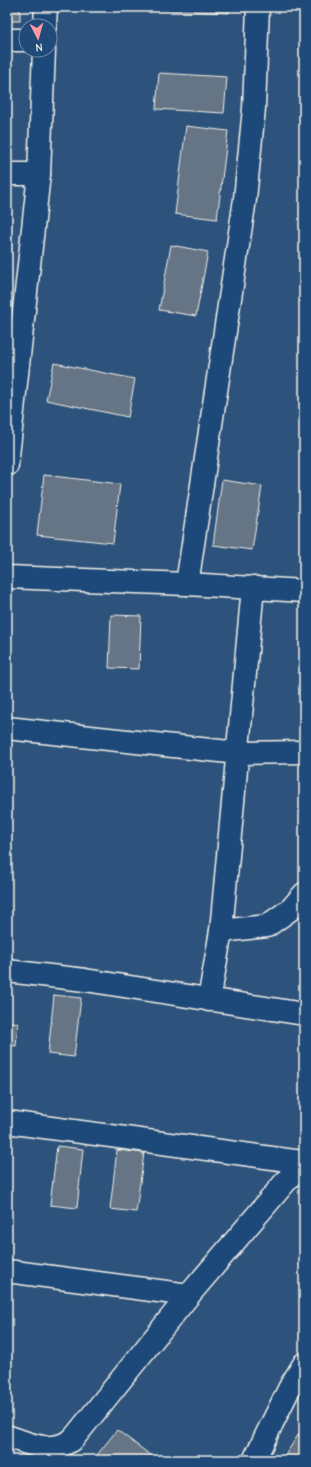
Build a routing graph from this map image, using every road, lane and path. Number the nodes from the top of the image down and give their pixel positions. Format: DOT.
graph roads {
  1 [pos="46,7"];
  2 [pos="258,7"];
  3 [pos="45,18"];
  4 [pos="7,40"];
  5 [pos="18,40"];
  6 [pos="44,58"];
  7 [pos="7,174"];
  8 [pos="39,174"];
  9 [pos="7,465"];
  10 [pos="7,577"];
  11 [pos="187,584"];
  12 [pos="253,587"];
  13 [pos="304,591"];
  14 [pos="7,728"];
  15 [pos="304,752"];
  16 [pos="238,753"];
  17 [pos="304,894"];
  18 [pos="221,931"];
  19 [pos="7,971"];
  20 [pos="209,1000"];
  21 [pos="304,1014"];
  22 [pos="7,1122"];
  23 [pos="303,1161"];
  24 [pos="7,1271"];
  25 [pos="189,1295"];
  26 [pos="304,1364"];
  27 [pos="7,1436"];
  28 [pos="254,1460"];
  1 -- 3 [label="street"];
  2 -- 11 [label="street"];
  4 -- 5 [label="street"];
  6 -- 8 [label="street"];
  7 -- 8 [label="street"];
  8 -- 9 [label="street"];
  10 -- 11 [label="street"];
  11 -- 12 [label="street"];
  12 -- 13 [label="street"];
  12 -- 16 [label="street"];
  14 -- 16 [label="street"];
  15 -- 16 [label="street"];
  16 -- 18 [label="street"];
  17 -- 18 [label="street"];
  18 -- 20 [label="street"];
  19 -- 20 [label="street"];
  20 -- 21 [label="street"];
  22 -- 23 [label="street"];
  23 -- 25 [label="street"];
  24 -- 25 [label="street"];
  25 -- 27 [label="street"];
  26 -- 28 [label="street"];
}
